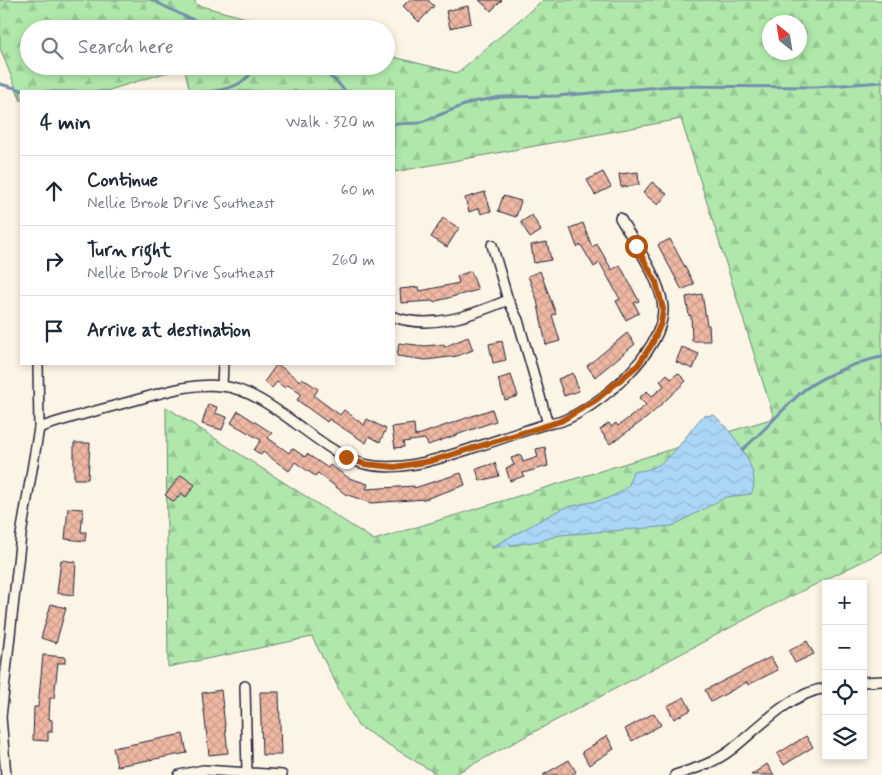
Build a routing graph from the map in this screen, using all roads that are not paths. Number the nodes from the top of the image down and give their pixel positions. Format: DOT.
graph roads {
  1 [pos="620,218"];
  2 [pos="492,245"];
  3 [pos="508,300"];
  4 [pos="395,317"];
  5 [pos="38,365"];
  6 [pos="223,365"];
  7 [pos="222,386"];
  8 [pos="548,424"];
  9 [pos="39,428"];
  10 [pos="882,681"];
  11 [pos="867,682"];
  12 [pos="245,686"];
  13 [pos="822,688"];
  14 [pos="247,773"];
  15 [pos="194,774"];
  16 [pos="6,775"];
  17 [pos="179,775"];
  18 [pos="282,775"];
  19 [pos="675,775"];
  1 -- 8 [label="street"];
  2 -- 3 [label="street"];
  3 -- 4 [label="street"];
  3 -- 8 [label="street"];
  5 -- 9 [label="street"];
  6 -- 7 [label="street"];
  7 -- 8 [label="street"];
  7 -- 9 [label="street"];
  9 -- 16 [label="street"];
  10 -- 11 [label="street"];
  12 -- 14 [label="street"];
  13 -- 19 [label="street"];
  14 -- 15 [label="street"];
  14 -- 18 [label="street"];
  15 -- 17 [label="street"];
}
